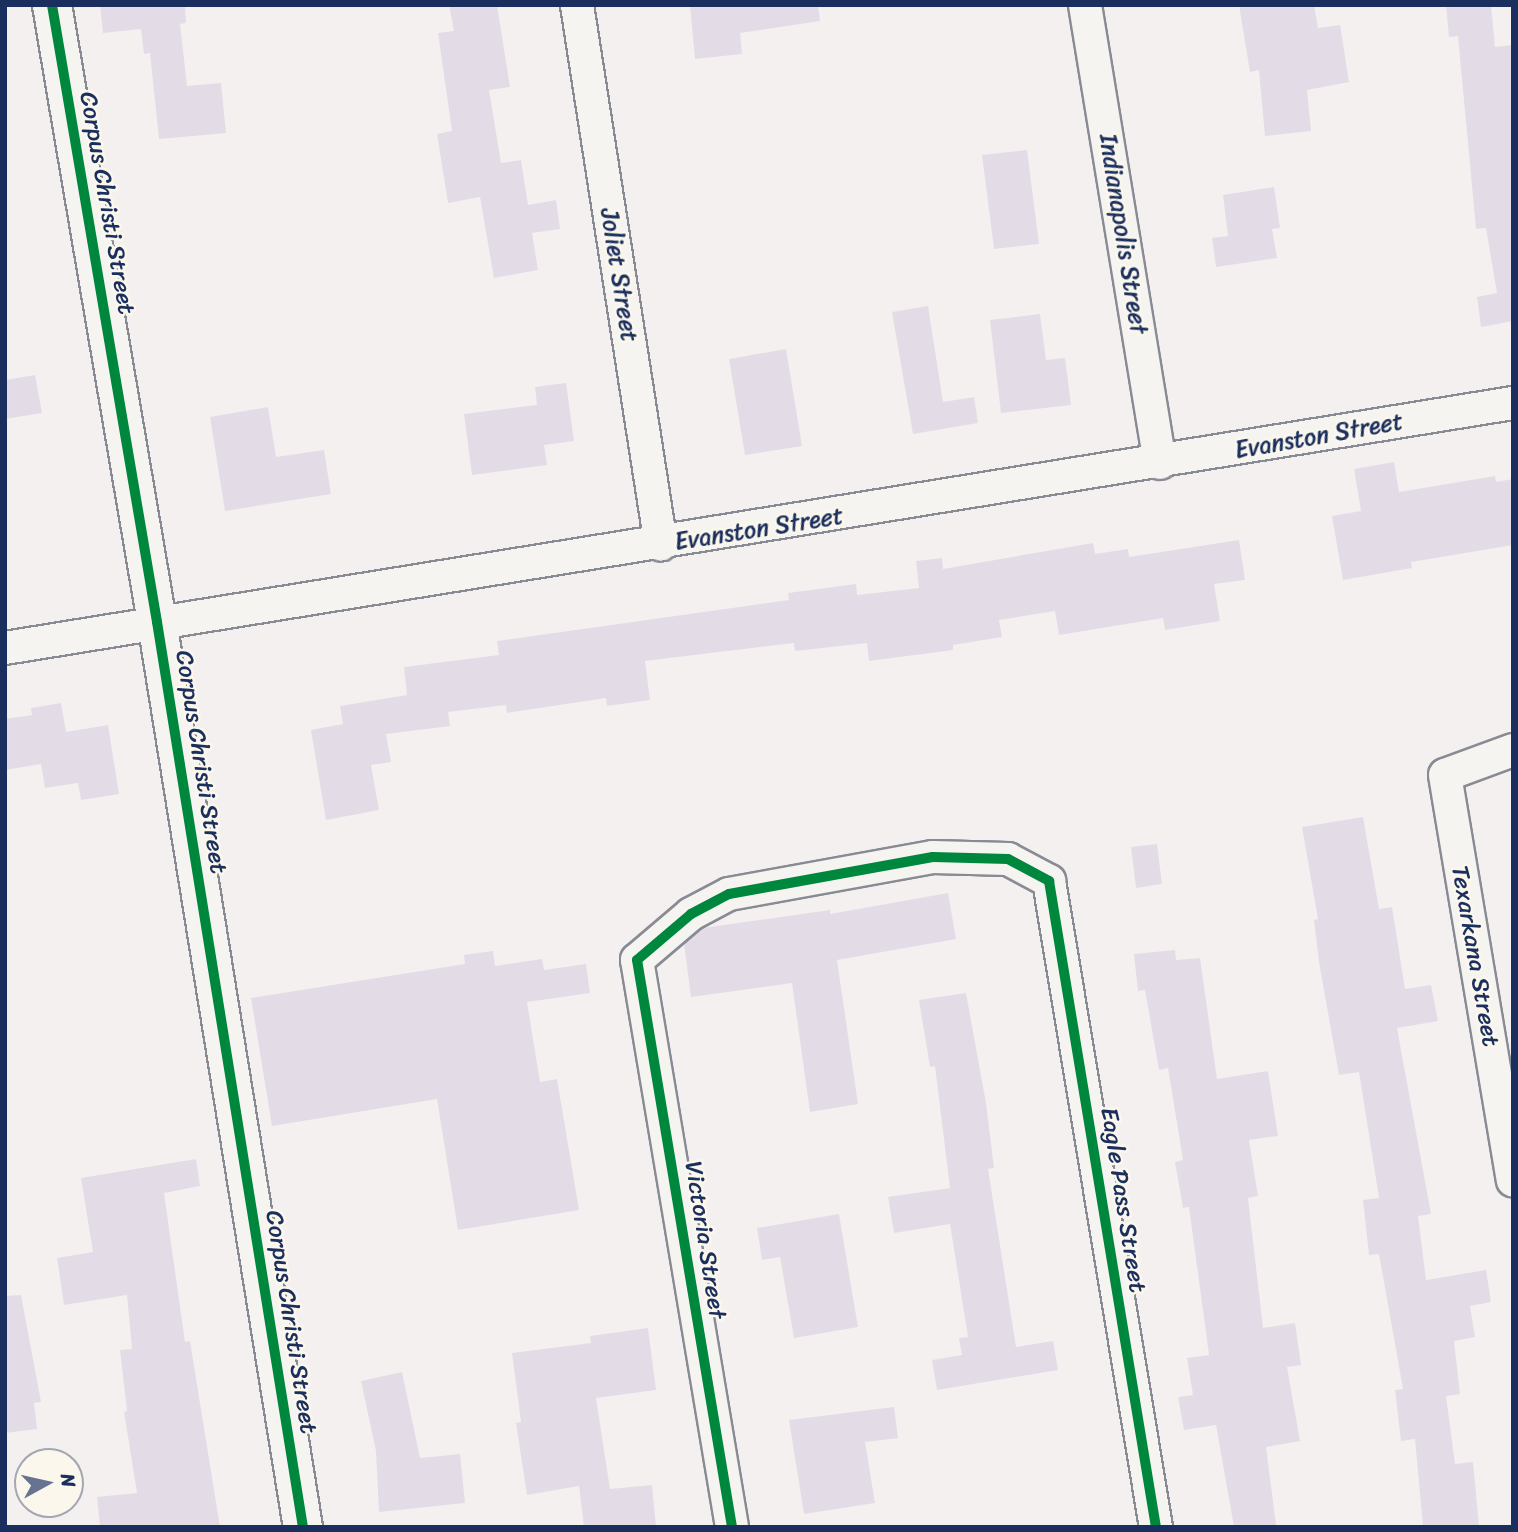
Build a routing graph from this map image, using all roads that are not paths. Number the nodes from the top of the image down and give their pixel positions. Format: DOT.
graph roads {
  1 [pos="52,5"];
  2 [pos="577,5"];
  3 [pos="1085,5"];
  4 [pos="1513,403"];
  5 [pos="1160,463"];
  6 [pos="661,545"];
  7 [pos="158,622"];
  8 [pos="5,648"];
  9 [pos="1513,750"];
  10 [pos="637,960"];
  11 [pos="1513,1180"];
  12 [pos="303,1527"];
  13 [pos="732,1527"];
  14 [pos="1156,1527"];
  1 -- 7 [label="street, Corpus Christi Street"];
  2 -- 6 [label="street, Joliet Street"];
  3 -- 5 [label="street, Indianapolis Street"];
  4 -- 5 [label="street, Evanston Street"];
  5 -- 6 [label="street, Evanston Street"];
  6 -- 7 [label="street, Evanston Street"];
  7 -- 8 [label="street, Evanston Street"];
  7 -- 12 [label="street, Corpus Christi Street"];
  9 -- 11 [label="street, Texarkana Street"];
  10 -- 13 [label="street, Victoria Street"];
  10 -- 14 [label="street, Eagle Pass Street"];
}
